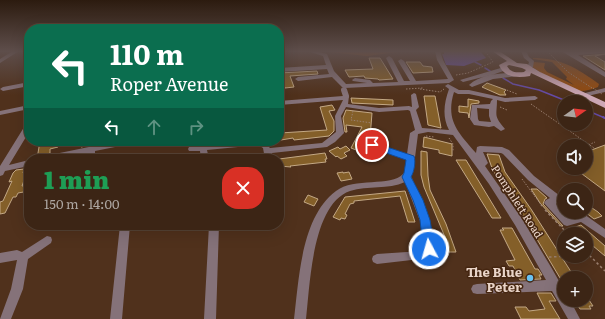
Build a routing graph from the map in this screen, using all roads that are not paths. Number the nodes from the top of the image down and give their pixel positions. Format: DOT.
graph roads {
  1 [pos="393,66"];
  2 [pos="404,66"];
  3 [pos="442,66"];
  4 [pos="517,66"];
  5 [pos="531,66"];
  6 [pos="591,66"];
  7 [pos="329,67"];
  8 [pos="503,67"];
  9 [pos="284,70"];
  10 [pos="523,72"];
  11 [pos="334,75"];
  12 [pos="605,75"];
  13 [pos="298,79"];
  14 [pos="355,80"];
  15 [pos="453,82"];
  16 [pos="402,83"];
  17 [pos="414,83"];
  18 [pos="24,85"];
  19 [pos="371,85"];
  20 [pos="472,88"];
  21 [pos="3,89"];
  22 [pos="461,92"];
  23 [pos="604,92"];
  24 [pos="414,94"];
  25 [pos="345,95"];
  26 [pos="583,95"];
  27 [pos="449,98"];
  28 [pos="495,98"];
  29 [pos="535,98"];
  30 [pos="593,100"];
  31 [pos="284,102"];
  32 [pos="605,105"];
  33 [pos="493,106"];
  34 [pos="24,108"];
  35 [pos="413,110"];
  36 [pos="605,110"];
  37 [pos="0,113"];
  38 [pos="419,130"];
  39 [pos="450,133"];
  40 [pos="24,134"];
  41 [pos="372,145"];
  42 [pos="109,146"];
  43 [pos="222,146"];
  44 [pos="204,148"];
  45 [pos="192,149"];
  46 [pos="92,150"];
  47 [pos="71,154"];
  48 [pos="92,154"];
  49 [pos="205,154"];
  50 [pos="273,154"];
  51 [pos="411,158"];
  52 [pos="24,164"];
  53 [pos="479,164"];
  54 [pos="1,171"];
  55 [pos="406,177"];
  56 [pos="557,198"];
  57 [pos="552,201"];
  58 [pos="557,211"];
  59 [pos="584,219"];
  60 [pos="125,230"];
  61 [pos="214,230"];
  62 [pos="605,234"];
  63 [pos="47,240"];
  64 [pos="23,257"];
  65 [pos="0,258"];
  66 [pos="377,259"];
  67 [pos="555,286"];
  68 [pos="477,289"];
  69 [pos="5,319"];
  70 [pos="116,319"];
  71 [pos="210,319"];
  72 [pos="300,319"];
  73 [pos="574,319"];
  1 -- 16 [label="street"];
  2 -- 17 [label="street"];
  3 -- 15 [label="street"];
  4 -- 10 [label="main road"];
  5 -- 10 [label="street"];
  6 -- 12 [label="street"];
  7 -- 9 [label="street"];
  7 -- 11 [label="street"];
  8 -- 10 [label="main road"];
  8 -- 15 [label="street"];
  10 -- 20 [label="street"];
  10 -- 26 [label="main road"];
  10 -- 36 [label="main road"];
  11 -- 13 [label="street"];
  11 -- 25 [label="street"];
  14 -- 19 [label="street"];
  15 -- 17 [label="street"];
  15 -- 20 [label="street"];
  15 -- 22 [label="street"];
  15 -- 27 [label="street, Pomphlett Road"];
  16 -- 17 [label="street"];
  16 -- 19 [label="street"];
  18 -- 21 [label="street"];
  19 -- 25 [label="street"];
  20 -- 22 [label="street"];
  20 -- 28 [label="street"];
  22 -- 27 [label="street"];
  23 -- 26 [label="street"];
  24 -- 35 [label="street"];
  25 -- 31 [label="street"];
  25 -- 35 [label="street"];
  25 -- 50 [label="street"];
  27 -- 39 [label="street, Pomphlett Road"];
  28 -- 29 [label="street"];
  28 -- 33 [label="street"];
  30 -- 32 [label="main road"];
  33 -- 33 [label="street"];
  34 -- 37 [label="street"];
  35 -- 38 [label="street"];
  38 -- 39 [label="street"];
  38 -- 51 [label="street"];
  39 -- 53 [label="street, Pomphlett Road"];
  40 -- 54 [label="street"];
  41 -- 51 [label="street"];
  42 -- 46 [label="street"];
  43 -- 44 [label="street"];
  44 -- 45 [label="street"];
  44 -- 49 [label="street"];
  46 -- 47 [label="street"];
  46 -- 48 [label="street"];
  51 -- 55 [label="street"];
  52 -- 54 [label="street"];
  53 -- 56 [label="street"];
  53 -- 67 [label="street, Pomphlett Road"];
  55 -- 66 [label="street"];
  55 -- 72 [label="street"];
  57 -- 58 [label="street"];
  59 -- 62 [label="street"];
  60 -- 70 [label="street"];
  61 -- 71 [label="street"];
  63 -- 64 [label="street"];
  64 -- 65 [label="street"];
  64 -- 69 [label="street"];
  67 -- 68 [label="street"];
  67 -- 73 [label="street, Pomphlett Road"];
}
